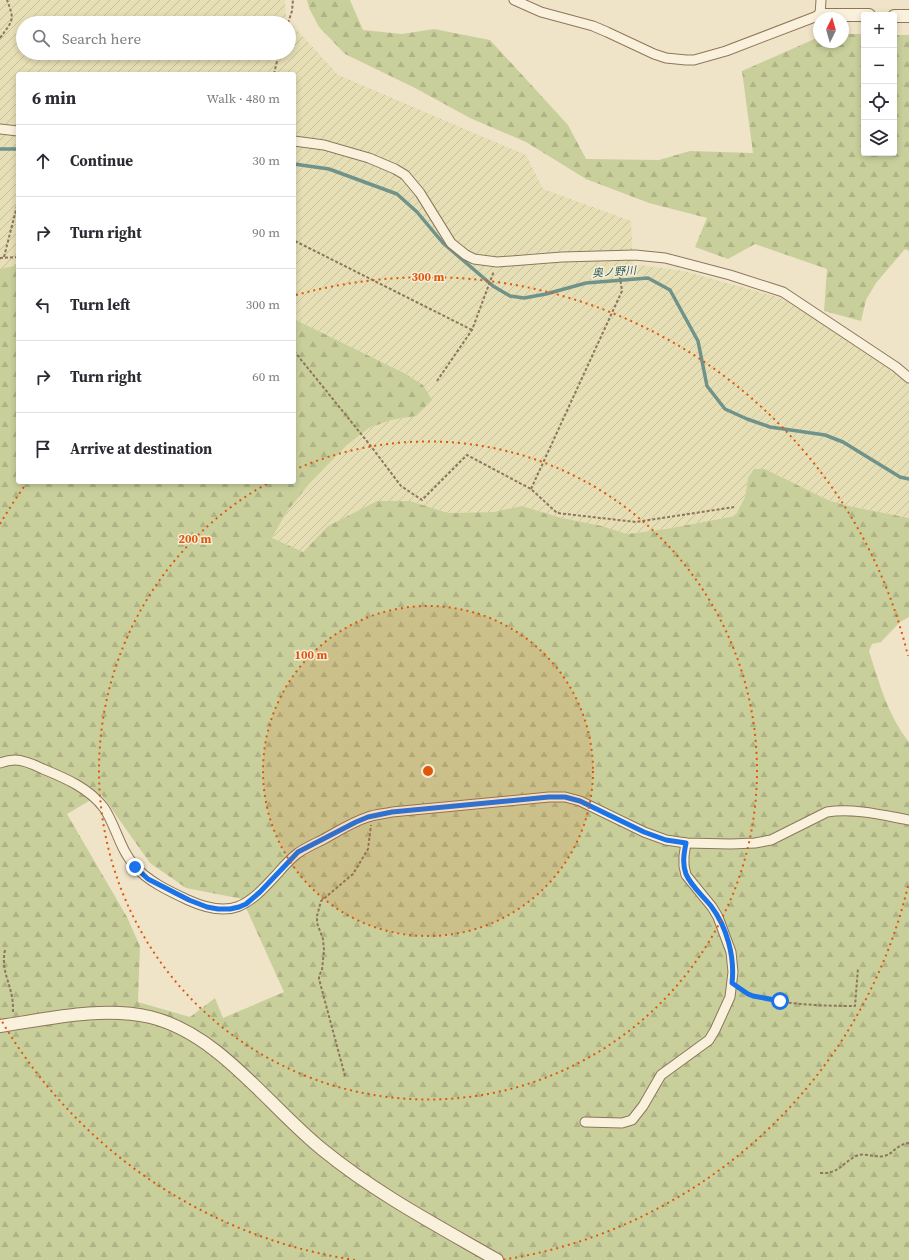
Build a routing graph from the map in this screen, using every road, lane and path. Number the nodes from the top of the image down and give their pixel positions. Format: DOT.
graph roads {
  1 [pos="7,0"];
  2 [pos="293,0"];
  3 [pos="514,0"];
  4 [pos="821,0"];
  5 [pos="820,12"];
  6 [pos="849,15"];
  7 [pos="861,15"];
  8 [pos="290,16"];
  9 [pos="897,16"];
  10 [pos="909,16"];
  11 [pos="813,18"];
  12 [pos="0,38"];
  13 [pos="277,60"];
  14 [pos="274,72"];
  15 [pos="0,129"];
  16 [pos="16,131"];
  17 [pos="296,141"];
  18 [pos="16,210"];
  19 [pos="296,242"];
  20 [pos="616,256"];
  21 [pos="4,257"];
  22 [pos="16,257"];
  23 [pos="0,258"];
  24 [pos="497,262"];
  25 [pos="472,330"];
  26 [pos="296,353"];
  27 [pos="909,378"];
  28 [pos="436,380"];
  29 [pos="531,490"];
  30 [pos="734,507"];
  31 [pos="0,763"];
  32 [pos="371,816"];
  33 [pos="909,820"];
  34 [pos="686,843"];
  35 [pos="5,950"];
  36 [pos="858,968"];
  37 [pos="732,983"];
  38 [pos="16,1024"];
  39 [pos="0,1026"];
  40 [pos="345,1076"];
  41 [pos="585,1122"];
  42 [pos="909,1143"];
  43 [pos="820,1173"];
  44 [pos="497,1260"];
  1 -- 12 [label="path"];
  2 -- 8 [label="path"];
  3 -- 11 [label="street"];
  4 -- 5 [label="street"];
  6 -- 7 [label="street"];
  9 -- 10 [label="street"];
  13 -- 14 [label="path"];
  15 -- 16 [label="street"];
  17 -- 24 [label="street"];
  18 -- 21 [label="path"];
  19 -- 25 [label="path"];
  20 -- 24 [label="street"];
  20 -- 27 [label="street"];
  20 -- 29 [label="path"];
  21 -- 22 [label="path"];
  21 -- 23 [label="path"];
  24 -- 25 [label="path"];
  25 -- 28 [label="path"];
  26 -- 29 [label="path"];
  29 -- 30 [label="path"];
  31 -- 32 [label="street"];
  32 -- 34 [label="street"];
  32 -- 40 [label="path"];
  33 -- 34 [label="street"];
  34 -- 37 [label="street"];
  35 -- 38 [label="path"];
  36 -- 37 [label="path"];
  37 -- 41 [label="street"];
  38 -- 39 [label="street"];
  38 -- 44 [label="street"];
  42 -- 43 [label="path"];
}
